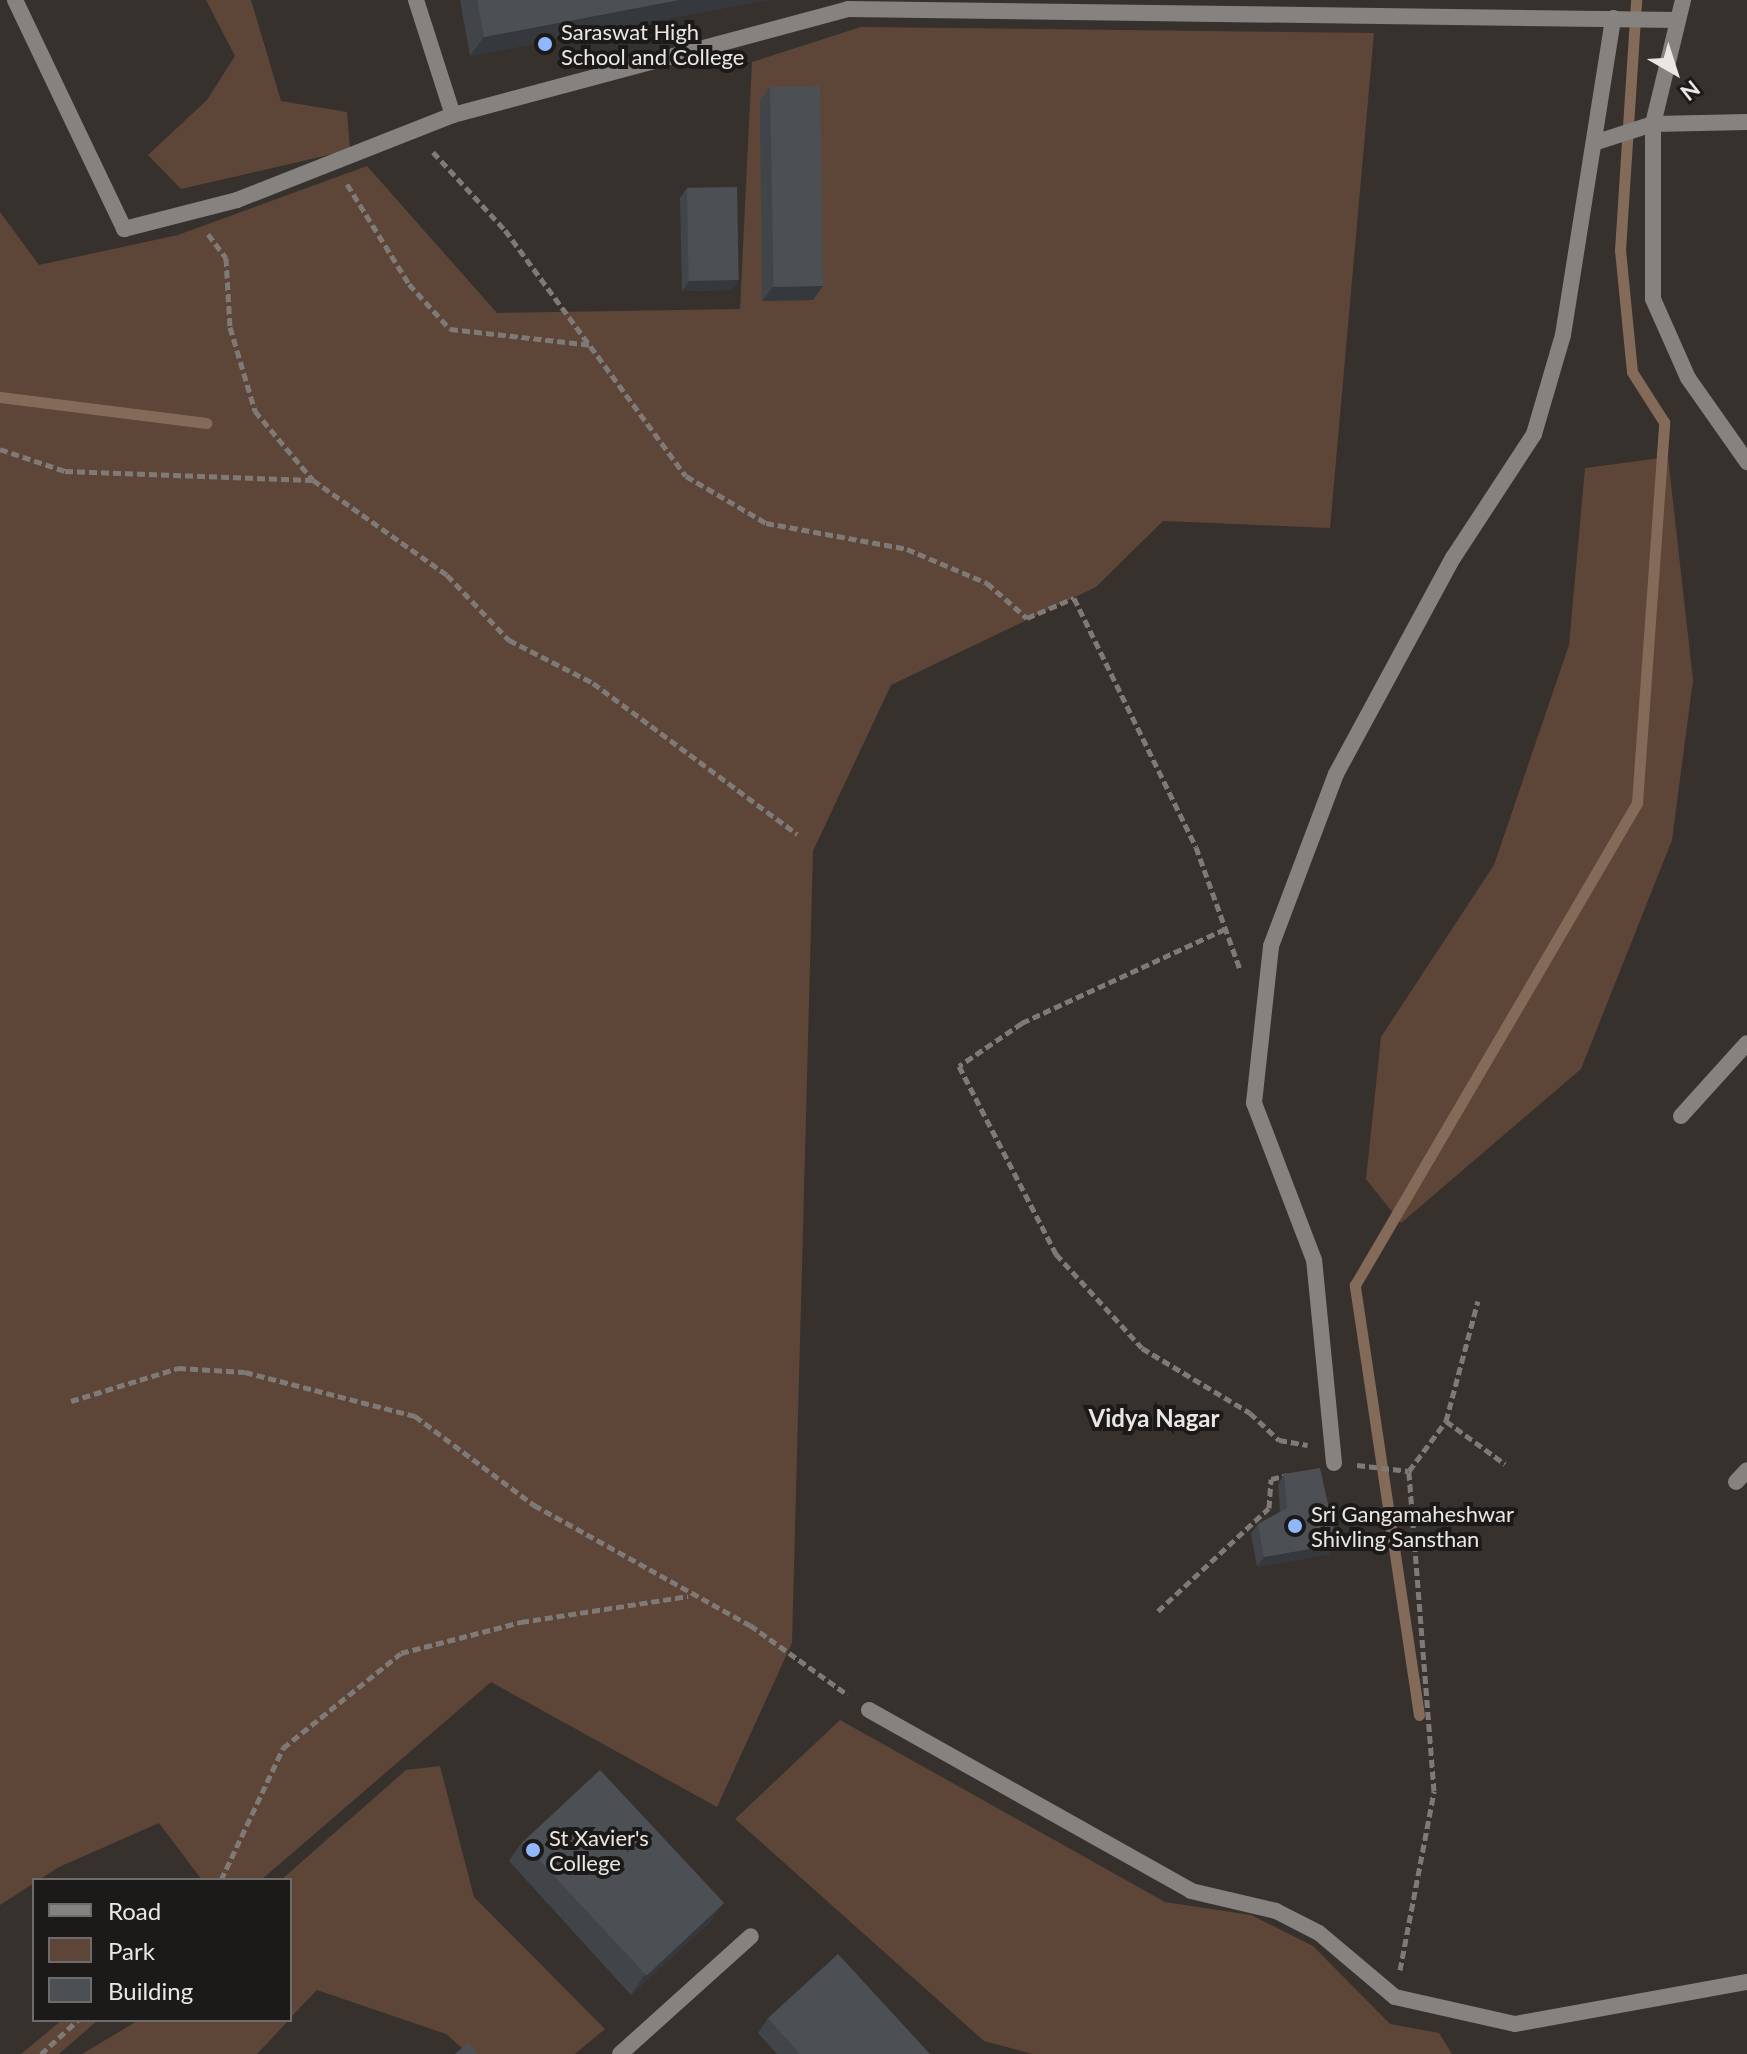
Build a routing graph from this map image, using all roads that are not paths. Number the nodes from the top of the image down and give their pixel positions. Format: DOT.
graph roads {
  1 [pos="15,0"];
  2 [pos="416,0"];
  3 [pos="1683,0"];
  4 [pos="847,4"];
  5 [pos="1344,6"];
  6 [pos="1618,18"];
  7 [pos="1677,20"];
  8 [pos="453,115"];
  9 [pos="1747,122"];
  10 [pos="1646,127"];
  11 [pos="1604,140"];
  12 [pos="1747,462"];
  13 [pos="1747,1043"];
  14 [pos="1681,1116"];
  15 [pos="1333,1456"];
  16 [pos="869,1710"];
  17 [pos="751,1936"];
  18 [pos="1747,1982"];
  19 [pos="620,2054"];
  1 -- 8 [label="street"];
  2 -- 8 [label="street"];
  3 -- 7 [label="street"];
  4 -- 5 [label="street"];
  4 -- 8 [label="street"];
  5 -- 6 [label="street"];
  6 -- 7 [label="street"];
  6 -- 11 [label="street"];
  7 -- 10 [label="street"];
  9 -- 10 [label="street"];
  10 -- 11 [label="street"];
  10 -- 12 [label="street"];
  11 -- 15 [label="street"];
  13 -- 14 [label="street"];
  16 -- 18 [label="street"];
  17 -- 19 [label="street"];
}
